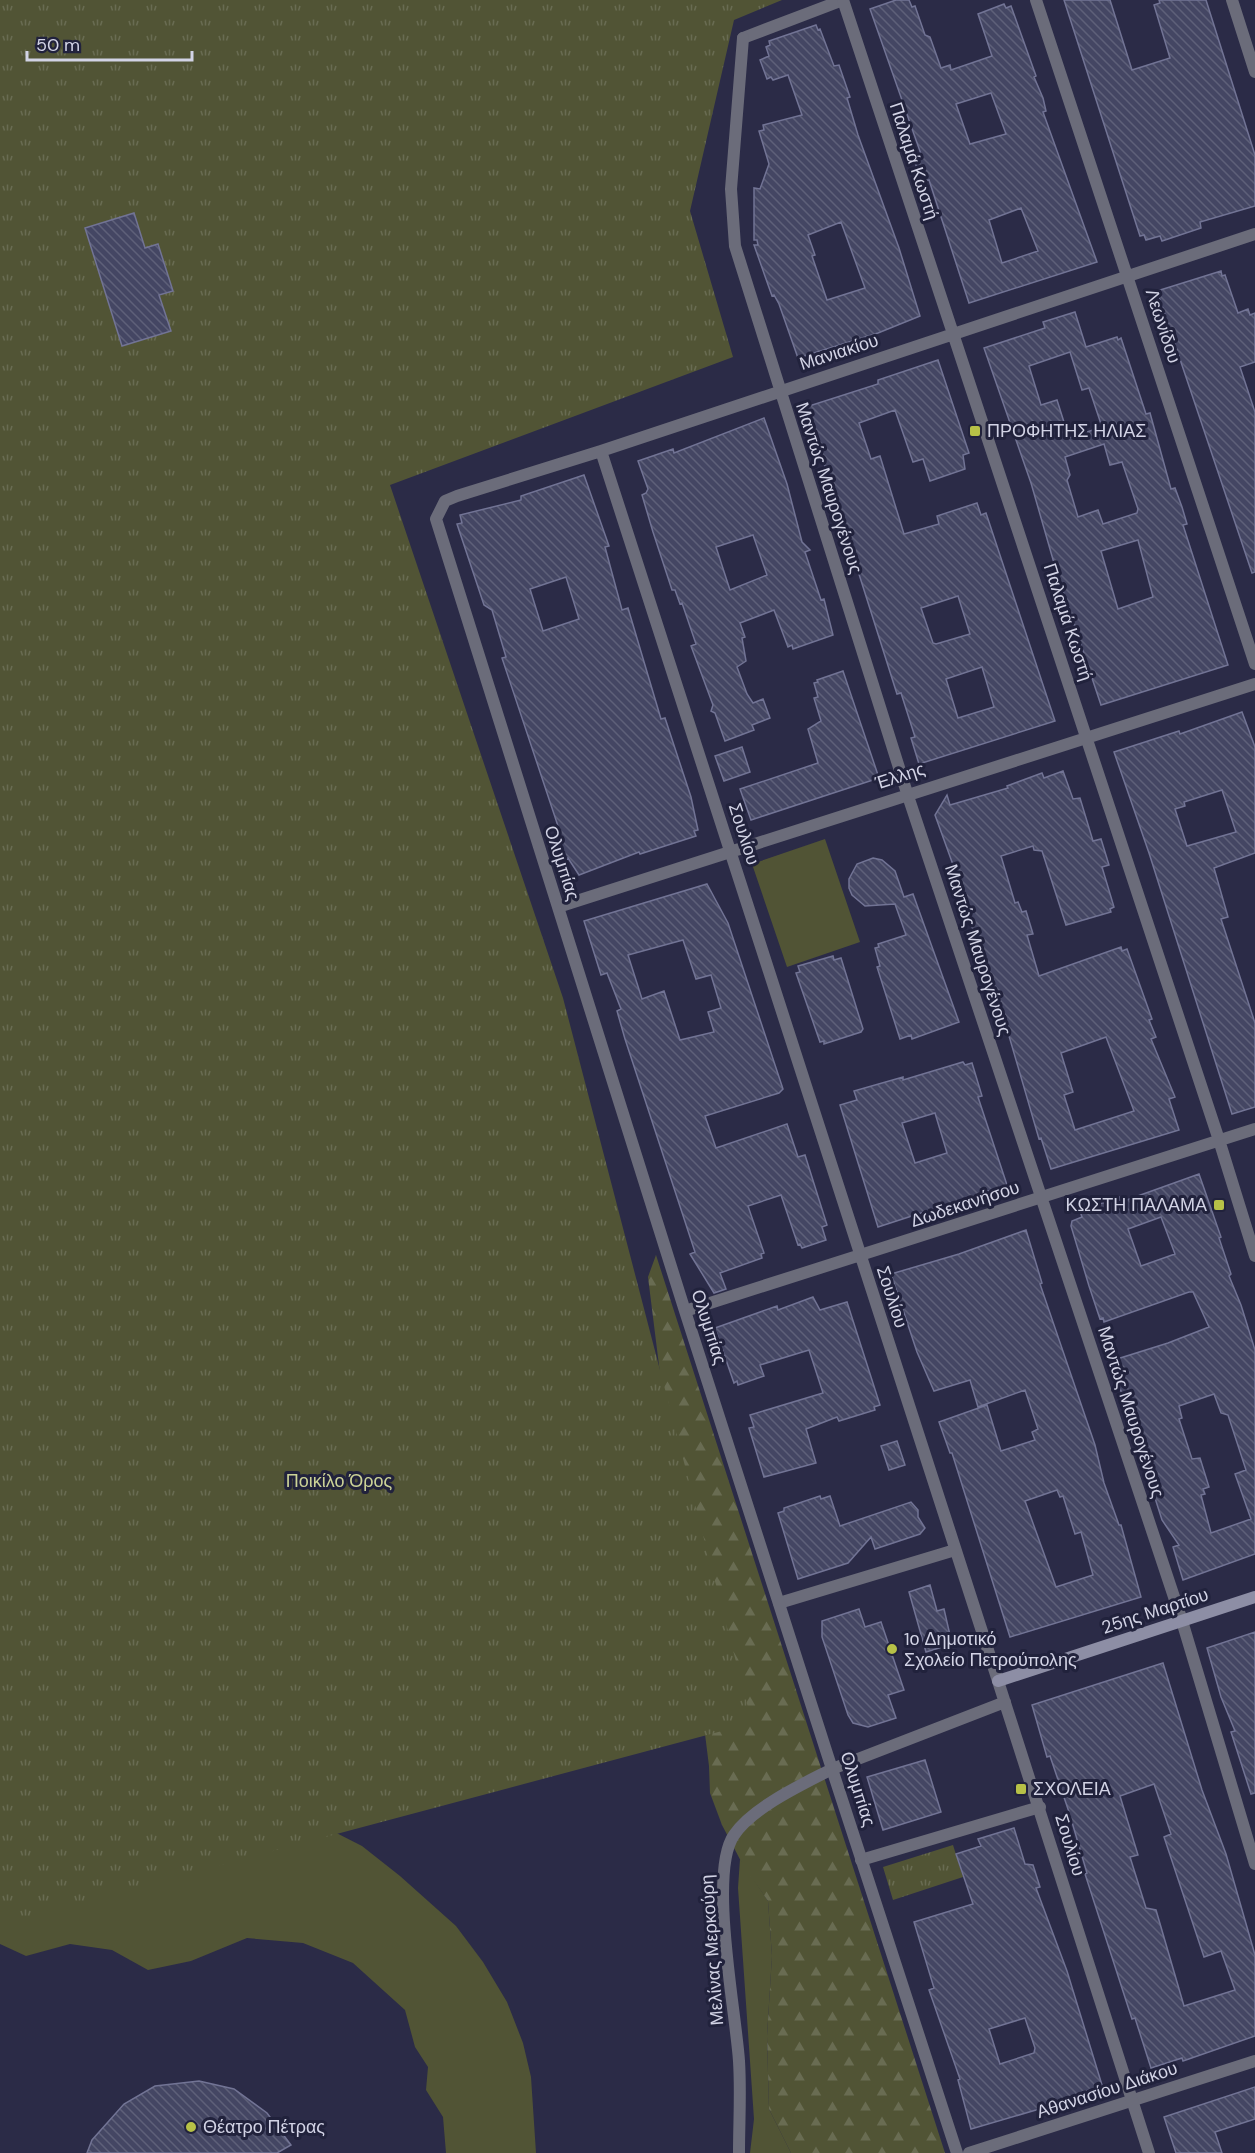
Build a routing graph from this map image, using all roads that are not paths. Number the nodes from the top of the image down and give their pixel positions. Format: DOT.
graph roads {
  1 [pos="843,0"];
  2 [pos="1036,0"];
  3 [pos="1232,0"];
  4 [pos="1255,72"];
  5 [pos="1255,234"];
  6 [pos="1127,275"];
  7 [pos="952,333"];
  8 [pos="779,390"];
  9 [pos="601,451"];
  10 [pos="439,509"];
  11 [pos="1255,663"];
  12 [pos="1255,684"];
  13 [pos="1086,736"];
  14 [pos="907,793"];
  15 [pos="731,849"];
  16 [pos="558,907"];
  17 [pos="1255,1129"];
  18 [pos="1219,1140"];
  19 [pos="1041,1198"];
  20 [pos="860,1256"];
  21 [pos="1255,1256"];
  22 [pos="684,1311"];
  23 [pos="955,1550"];
  24 [pos="1255,1597"];
  25 [pos="779,1603"];
  26 [pos="1182,1621"];
  27 [pos="998,1681"];
  28 [pos="1005,1702"];
  29 [pos="832,1769"];
  30 [pos="1040,1807"];
  31 [pos="861,1860"];
  32 [pos="1255,1863"];
  33 [pos="1255,2061"];
  34 [pos="1131,2101"];
  35 [pos="739,2153"];
  36 [pos="957,2153"];
  37 [pos="969,2153"];
  38 [pos="1149,2153"];
  1 -- 7 [label="street, Παλαμά Κωστή"];
  1 -- 8 [label="street, Μαντώς Μαυρογένους"];
  2 -- 6 [label="street, Λεωνίδου"];
  3 -- 4 [label="street"];
  5 -- 6 [label="street, Μανιακίου"];
  6 -- 7 [label="street, Μανιακίου"];
  6 -- 11 [label="street, Λεωνίδου"];
  7 -- 8 [label="street, Μανιακίου"];
  7 -- 13 [label="street, Παλαμά Κωστή"];
  8 -- 9 [label="street, Μανιακίου"];
  8 -- 14 [label="street, Μαντώς Μαυρογένους"];
  9 -- 10 [label="street, Μανιακίου"];
  9 -- 15 [label="street, Σουλίου"];
  10 -- 16 [label="street, Ολυμπίας"];
  12 -- 13 [label="street, Έλλης"];
  13 -- 14 [label="street, Έλλης"];
  13 -- 18 [label="street, Παλαμά Κωστή"];
  14 -- 15 [label="street, Έλλης"];
  14 -- 19 [label="street, Μαντώς Μαυρογένους"];
  15 -- 16 [label="street, Έλλης"];
  15 -- 20 [label="street, Σουλίου"];
  16 -- 22 [label="street, Ολυμπίας"];
  17 -- 18 [label="street, Δωδεκανήσου"];
  18 -- 19 [label="street, Δωδεκανήσου"];
  18 -- 21 [label="street, Παλαμά Κωστή"];
  19 -- 20 [label="street, Δωδεκανήσου"];
  19 -- 26 [label="street, Μαντώς Μαυρογένους"];
  20 -- 22 [label="street, Δωδεκανήσου"];
  20 -- 23 [label="street, Σουλίου"];
  22 -- 25 [label="street, Ολυμπίας"];
  23 -- 25 [label="street"];
  23 -- 27 [label="street, Σουλίου"];
  24 -- 26 [label="main road, 25ης Μαρτίου"];
  25 -- 29 [label="street, Ολυμπίας"];
  26 -- 27 [label="main road, 25ης Μαρτίου"];
  26 -- 32 [label="street, Μαντώς Μαυρογένους"];
  27 -- 28 [label="street, Σουλίου"];
  28 -- 29 [label="street, Μελίνας Μερκούρη"];
  28 -- 30 [label="street, Σουλίου"];
  29 -- 31 [label="street, Ολυμπίας"];
  29 -- 35 [label="street, Μελίνας Μερκούρη"];
  30 -- 31 [label="street"];
  30 -- 34 [label="street, Σουλίου"];
  31 -- 36 [label="street, Ολυμπίας"];
  33 -- 34 [label="street, Αθανασίου Διάκου"];
  34 -- 37 [label="street, Αθανασίου Διάκου"];
  34 -- 38 [label="street, Σουλίου"];
}
